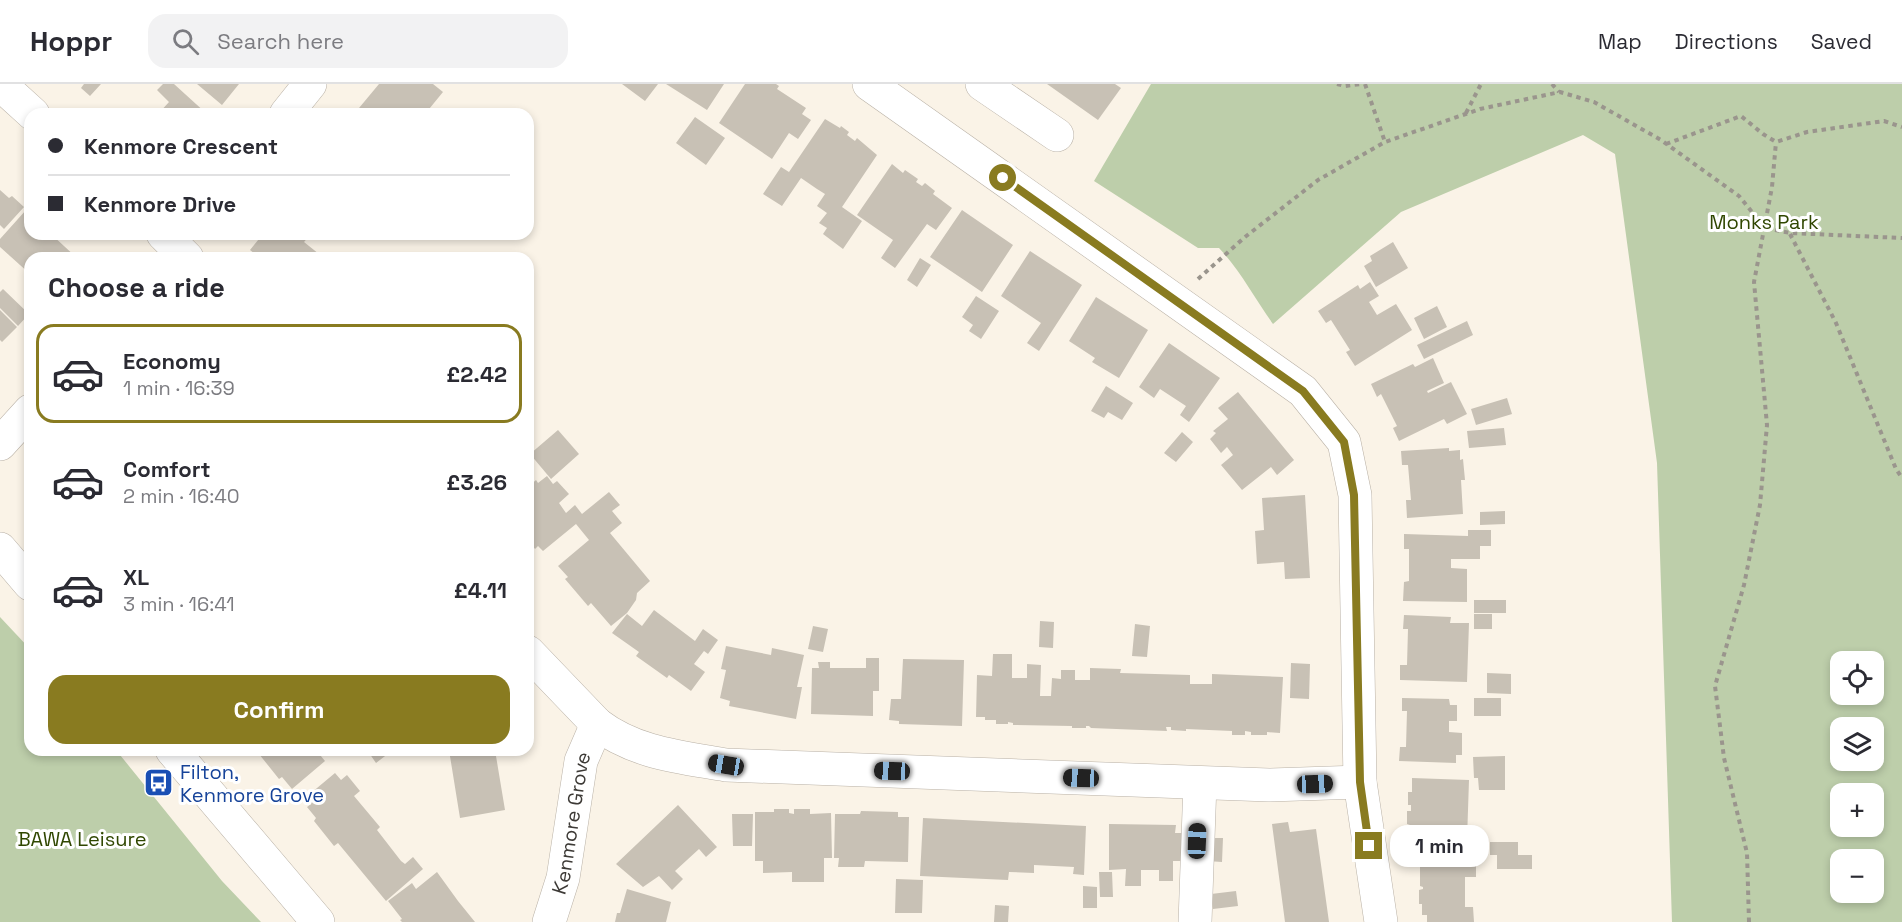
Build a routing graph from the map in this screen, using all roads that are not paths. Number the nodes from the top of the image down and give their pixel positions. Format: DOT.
graph roads {
  1 [pos="0,84"];
  2 [pos="310,84"];
  3 [pos="869,84"];
  4 [pos="982,84"];
  5 [pos="26,108"];
  6 [pos="290,108"];
  7 [pos="1057,135"];
  8 [pos="24,418"];
  9 [pos="0,444"];
  10 [pos="0,549"];
  11 [pos="24,577"];
  12 [pos="534,658"];
  13 [pos="597,724"];
  14 [pos="177,756"];
  15 [pos="1360,782"];
  16 [pos="1200,783"];
  17 [pos="309,919"];
  18 [pos="549,922"];
  19 [pos="1195,922"];
  20 [pos="1381,922"];
  1 -- 5 [label="street"];
  2 -- 6 [label="street"];
  3 -- 15 [label="street"];
  4 -- 7 [label="street"];
  8 -- 9 [label="street"];
  10 -- 11 [label="street"];
  12 -- 13 [label="street"];
  13 -- 16 [label="street"];
  13 -- 18 [label="street, Kenmore Grove"];
  14 -- 17 [label="street"];
  15 -- 16 [label="street"];
  15 -- 20 [label="street"];
  16 -- 19 [label="street"];
}
